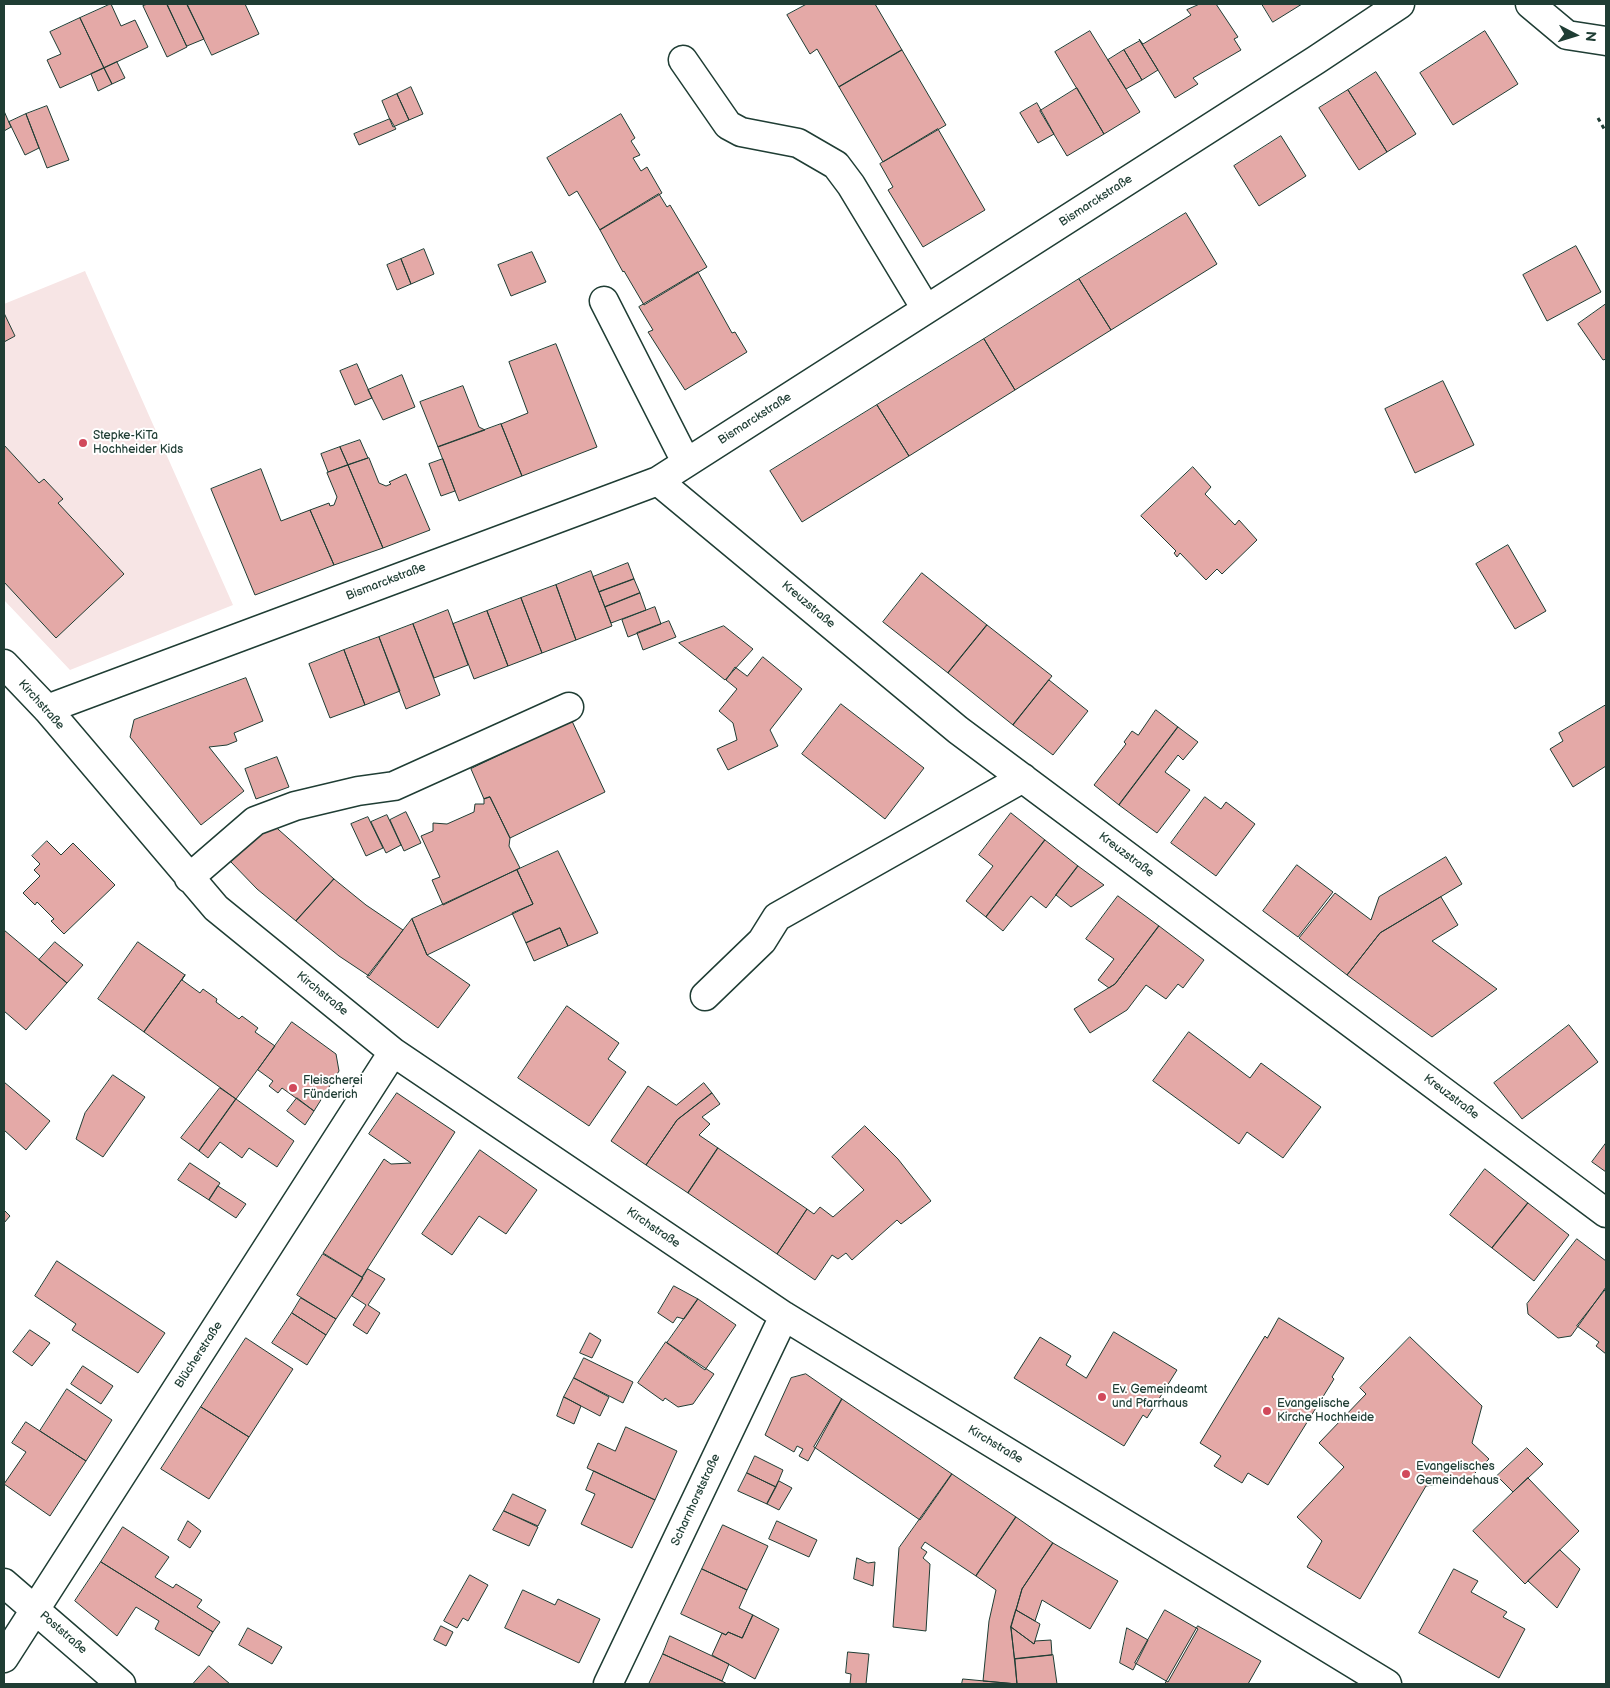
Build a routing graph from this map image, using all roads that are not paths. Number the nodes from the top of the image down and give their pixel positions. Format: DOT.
graph roads {
  1 [pos="1400,4"];
  2 [pos="1530,4"];
  3 [pos="1606,41"];
  4 [pos="683,60"];
  5 [pos="604,301"];
  6 [pos="926,309"];
  7 [pos="686,462"];
  8 [pos="658,480"];
  9 [pos="4,664"];
  10 [pos="569,707"];
  11 [pos="47,709"];
  12 [pos="1023,778"];
  13 [pos="189,878"];
  14 [pos="704,996"];
  15 [pos="393,1052"];
  16 [pos="1606,1213"];
  17 [pos="784,1316"];
  18 [pos="4,1583"];
  19 [pos="36,1610"];
  20 [pos="4,1658"];
  21 [pos="121,1684"];
  22 [pos="608,1684"];
  23 [pos="1388,1684"];
  1 -- 6 [label="street, Bismarckstraße"];
  2 -- 3 [label="street"];
  4 -- 6 [label="street"];
  5 -- 7 [label="street"];
  6 -- 7 [label="street, Bismarckstraße"];
  7 -- 8 [label="street, Bismarckstraße"];
  8 -- 11 [label="street, Bismarckstraße"];
  8 -- 12 [label="street, Kreuzstraße"];
  9 -- 11 [label="street, Kirchstraße"];
  10 -- 13 [label="street"];
  11 -- 13 [label="street, Kirchstraße"];
  12 -- 14 [label="street"];
  12 -- 16 [label="street, Kreuzstraße"];
  13 -- 15 [label="street, Kirchstraße"];
  15 -- 17 [label="street, Kirchstraße"];
  15 -- 19 [label="street, Blücherstraße"];
  17 -- 22 [label="street, Scharnhorststraße"];
  17 -- 23 [label="street, Kirchstraße"];
  18 -- 19 [label="street, Poststraße"];
  19 -- 20 [label="street, Blücherstraße"];
  19 -- 21 [label="street, Poststraße"];
}
